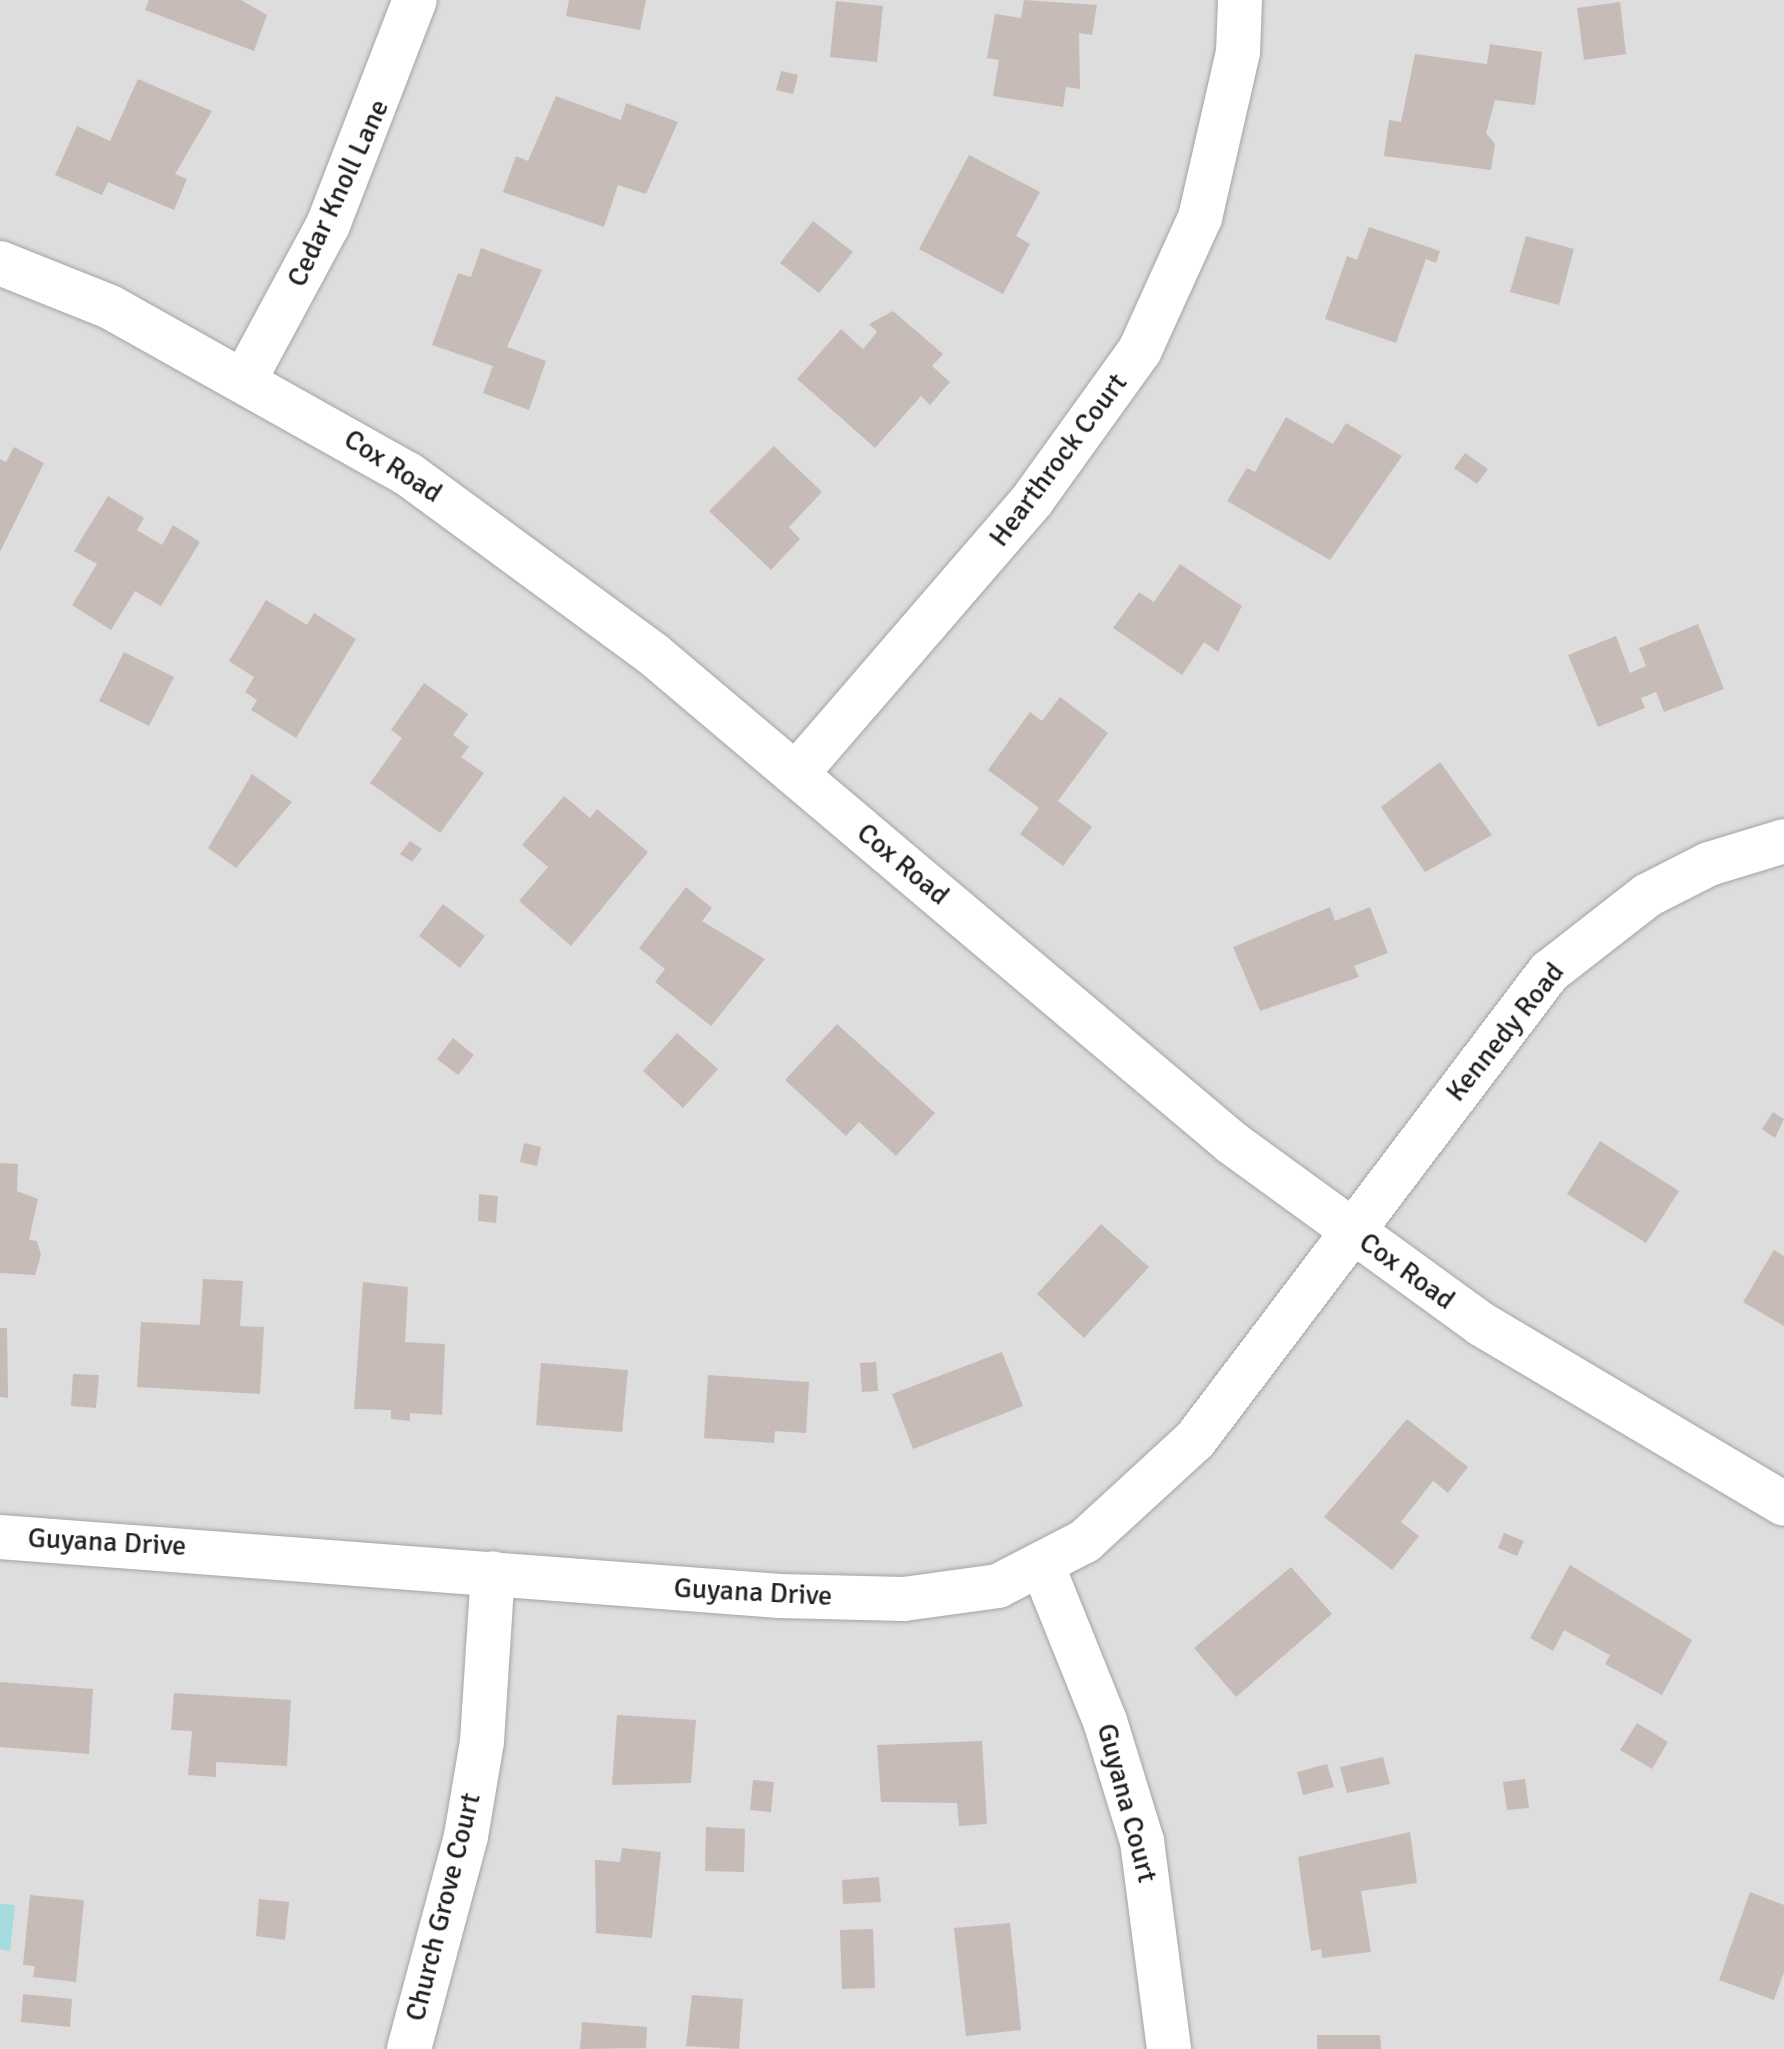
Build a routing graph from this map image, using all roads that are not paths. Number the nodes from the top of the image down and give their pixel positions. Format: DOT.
graph roads {
  1 [pos="415,0"];
  2 [pos="1240,0"];
  3 [pos="0,263"];
  4 [pos="245,379"];
  5 [pos="796,774"];
  6 [pos="1784,841"];
  7 [pos="1351,1230"];
  8 [pos="1784,1504"];
  9 [pos="0,1537"];
  10 [pos="1043,1567"];
  11 [pos="493,1573"];
  12 [pos="409,2049"];
  13 [pos="1169,2049"];
  1 -- 4 [label="street, Cedar Knoll Lane"];
  2 -- 5 [label="street, Hearthrock Court"];
  3 -- 4 [label="street, Cox Road"];
  4 -- 5 [label="street, Cox Road"];
  5 -- 7 [label="street, Cox Road"];
  6 -- 7 [label="street, Kennedy Road"];
  7 -- 8 [label="street, Cox Road"];
  7 -- 10 [label="street, Guyana Drive"];
  9 -- 11 [label="street, Guyana Drive"];
  10 -- 11 [label="street, Guyana Drive"];
  10 -- 13 [label="street, Guyana Court"];
  11 -- 12 [label="street, Church Grove Court"];
}
